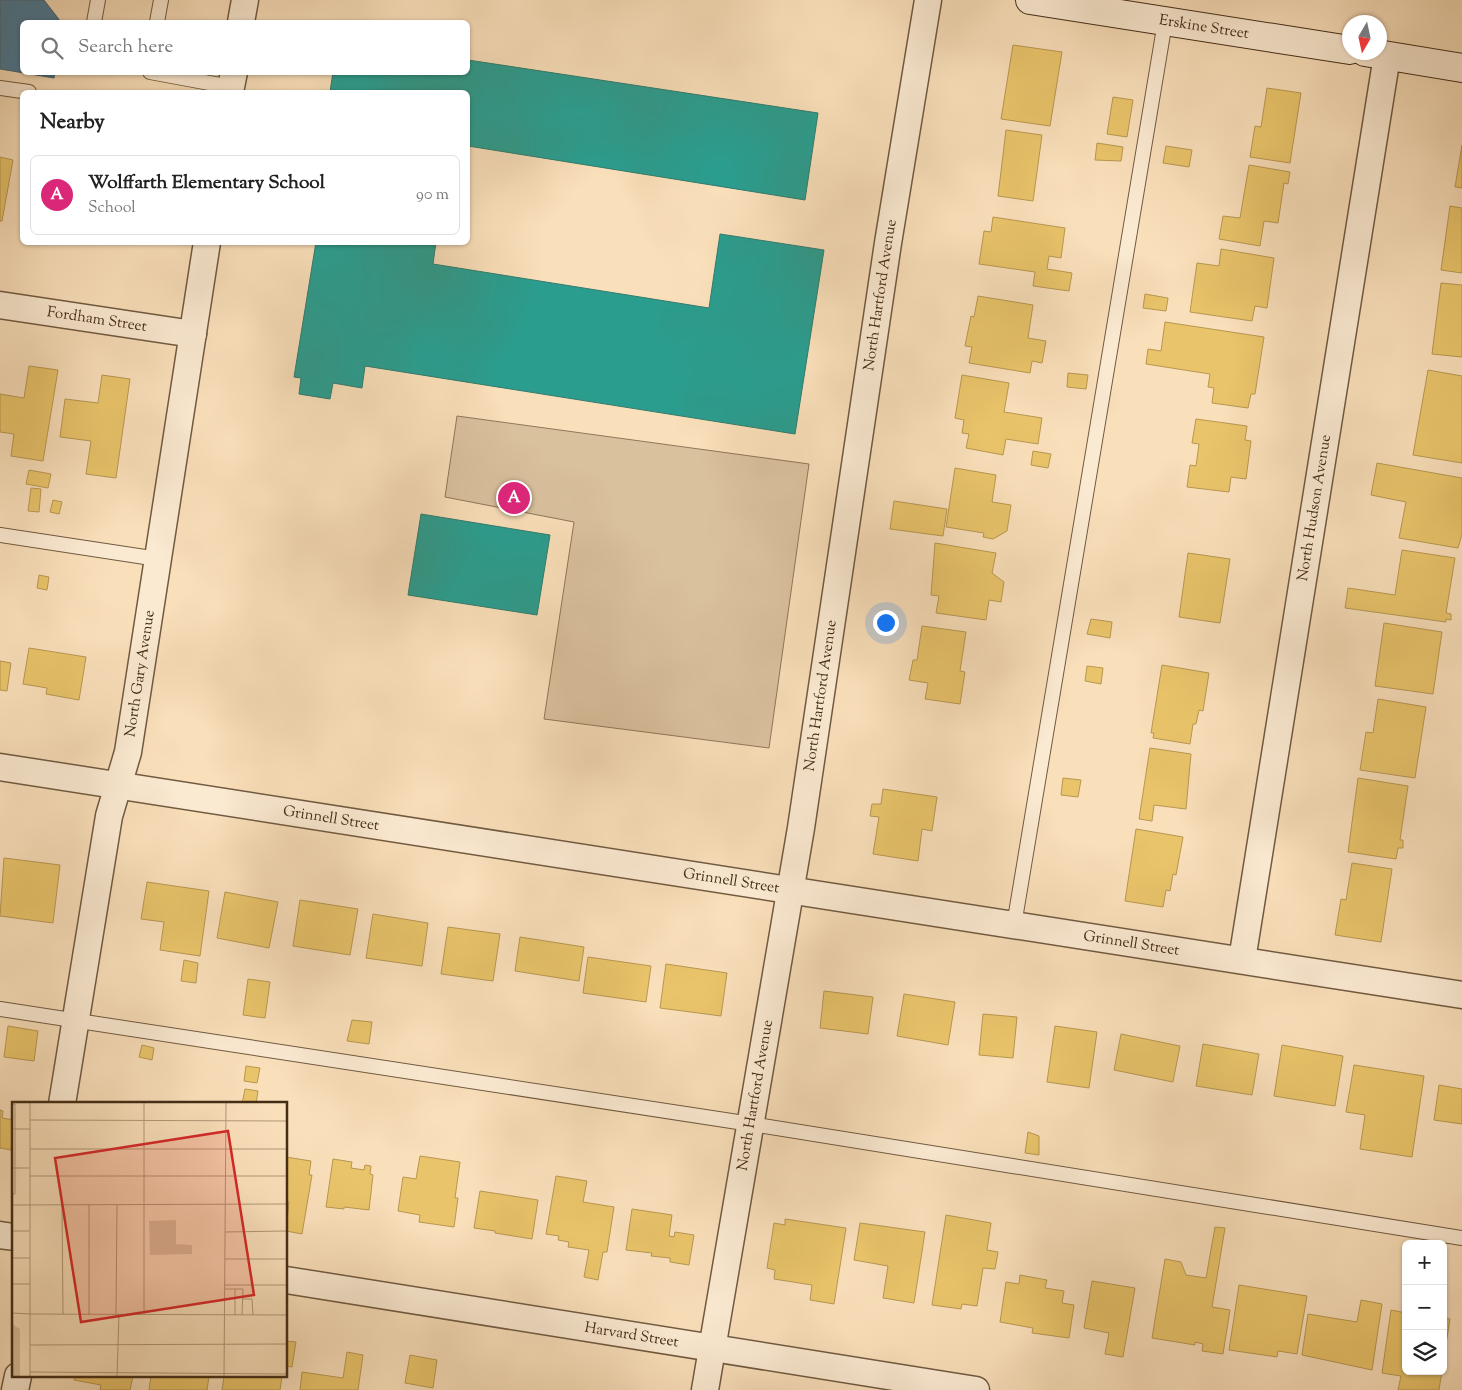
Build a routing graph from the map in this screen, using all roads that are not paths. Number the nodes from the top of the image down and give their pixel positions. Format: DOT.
graph roads {
  1 [pos="98,0"];
  2 [pos="161,0"];
  3 [pos="245,0"];
  4 [pos="928,0"];
  5 [pos="1030,0"];
  6 [pos="1150,13"];
  7 [pos="94,20"];
  8 [pos="157,20"];
  9 [pos="241,20"];
  10 [pos="1342,49"];
  11 [pos="1387,56"];
  12 [pos="1375,60"];
  13 [pos="1462,68"];
  14 [pos="170,75"];
  15 [pos="232,84"];
  16 [pos="0,88"];
  17 [pos="20,91"];
  18 [pos="207,245"];
  19 [pos="0,305"];
  20 [pos="193,334"];
  21 [pos="0,535"];
  22 [pos="158,559"];
  23 [pos="0,767"];
  24 [pos="118,786"];
  25 [pos="790,890"];
  26 [pos="1014,924"];
  27 [pos="1242,960"];
  28 [pos="1462,995"];
  29 [pos="0,1009"];
  30 [pos="76,1022"];
  31 [pos="62,1102"];
  32 [pos="752,1124"];
  33 [pos="1462,1238"];
  34 [pos="288,1280"];
  35 [pos="711,1347"];
  36 [pos="705,1390"];
  37 [pos="976,1390"];
  1 -- 7 [label="lane"];
  2 -- 8 [label="lane"];
  3 -- 9 [label="street"];
  4 -- 25 [label="street, North Hartford Avenue"];
  5 -- 6 [label="street, Erskine Street"];
  6 -- 10 [label="street, Erskine Street"];
  6 -- 26 [label="lane"];
  11 -- 13 [label="street"];
  12 -- 27 [label="street, North Hudson Avenue"];
  14 -- 15 [label="lane"];
  16 -- 17 [label="lane"];
  18 -- 20 [label="street, North Gary Avenue"];
  19 -- 20 [label="street, Fordham Street"];
  20 -- 22 [label="street, North Gary Avenue"];
  21 -- 22 [label="lane"];
  22 -- 24 [label="street, North Gary Avenue"];
  23 -- 24 [label="street, Grinnell Street"];
  24 -- 25 [label="street, Grinnell Street"];
  24 -- 30 [label="street, North Gary Avenue"];
  25 -- 26 [label="street, Grinnell Street"];
  25 -- 32 [label="street, North Hartford Avenue"];
  26 -- 27 [label="street, Grinnell Street"];
  27 -- 28 [label="street, Grinnell Street"];
  29 -- 30 [label="lane"];
  30 -- 31 [label="street, North Gary Avenue"];
  30 -- 32 [label="lane"];
  32 -- 33 [label="lane"];
  32 -- 35 [label="street, North Hartford Avenue"];
  34 -- 35 [label="street, Harvard Street"];
  35 -- 36 [label="street, North Hartford Avenue"];
  35 -- 37 [label="street, Harvard Street"];
}
